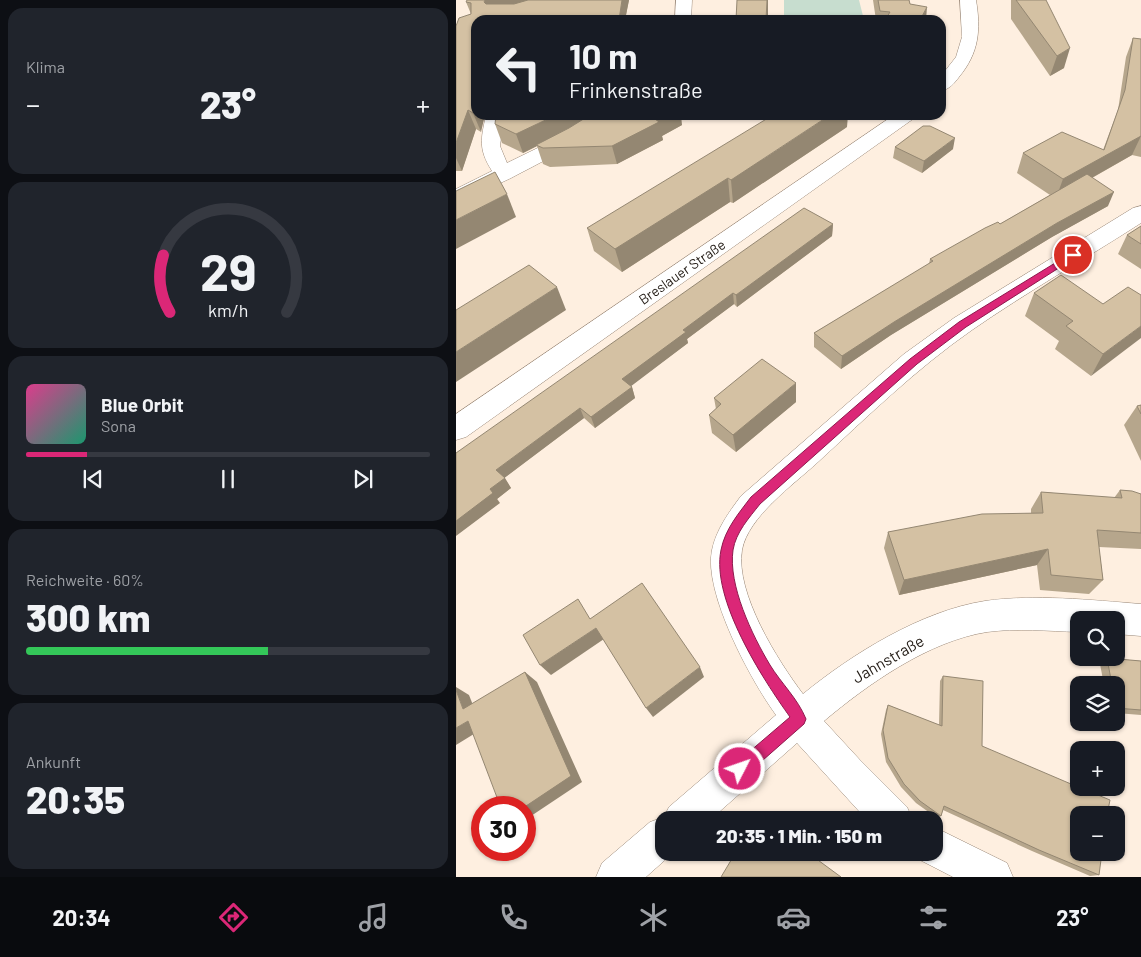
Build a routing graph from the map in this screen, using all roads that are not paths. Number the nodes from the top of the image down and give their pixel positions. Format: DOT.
graph roads {
  1 [pos="684,0"];
  2 [pos="968,0"];
  3 [pos="684,15"];
  4 [pos="946,81"];
  5 [pos="494,120"];
  6 [pos="599,120"];
  7 [pos="899,120"];
  8 [pos="504,174"];
  9 [pos="456,197"];
  10 [pos="1141,214"];
  11 [pos="456,428"];
  12 [pos="1141,620"];
  13 [pos="799,719"];
  14 [pos="692,811"];
  15 [pos="885,811"];
  16 [pos="655,844"];
  17 [pos="943,851"];
  18 [pos="616,877"];
  19 [pos="993,877"];
  1 -- 3 [label="street"];
  2 -- 4 [label="street"];
  5 -- 8 [label="street"];
  6 -- 8 [label="street"];
  7 -- 11 [label="street, Breslauer Straße"];
  8 -- 9 [label="street"];
  10 -- 13 [label="street"];
  12 -- 13 [label="street, Jahnstraße"];
  13 -- 14 [label="street, Jahnstraße"];
  13 -- 15 [label="street"];
  16 -- 18 [label="street"];
  17 -- 19 [label="street"];
}
